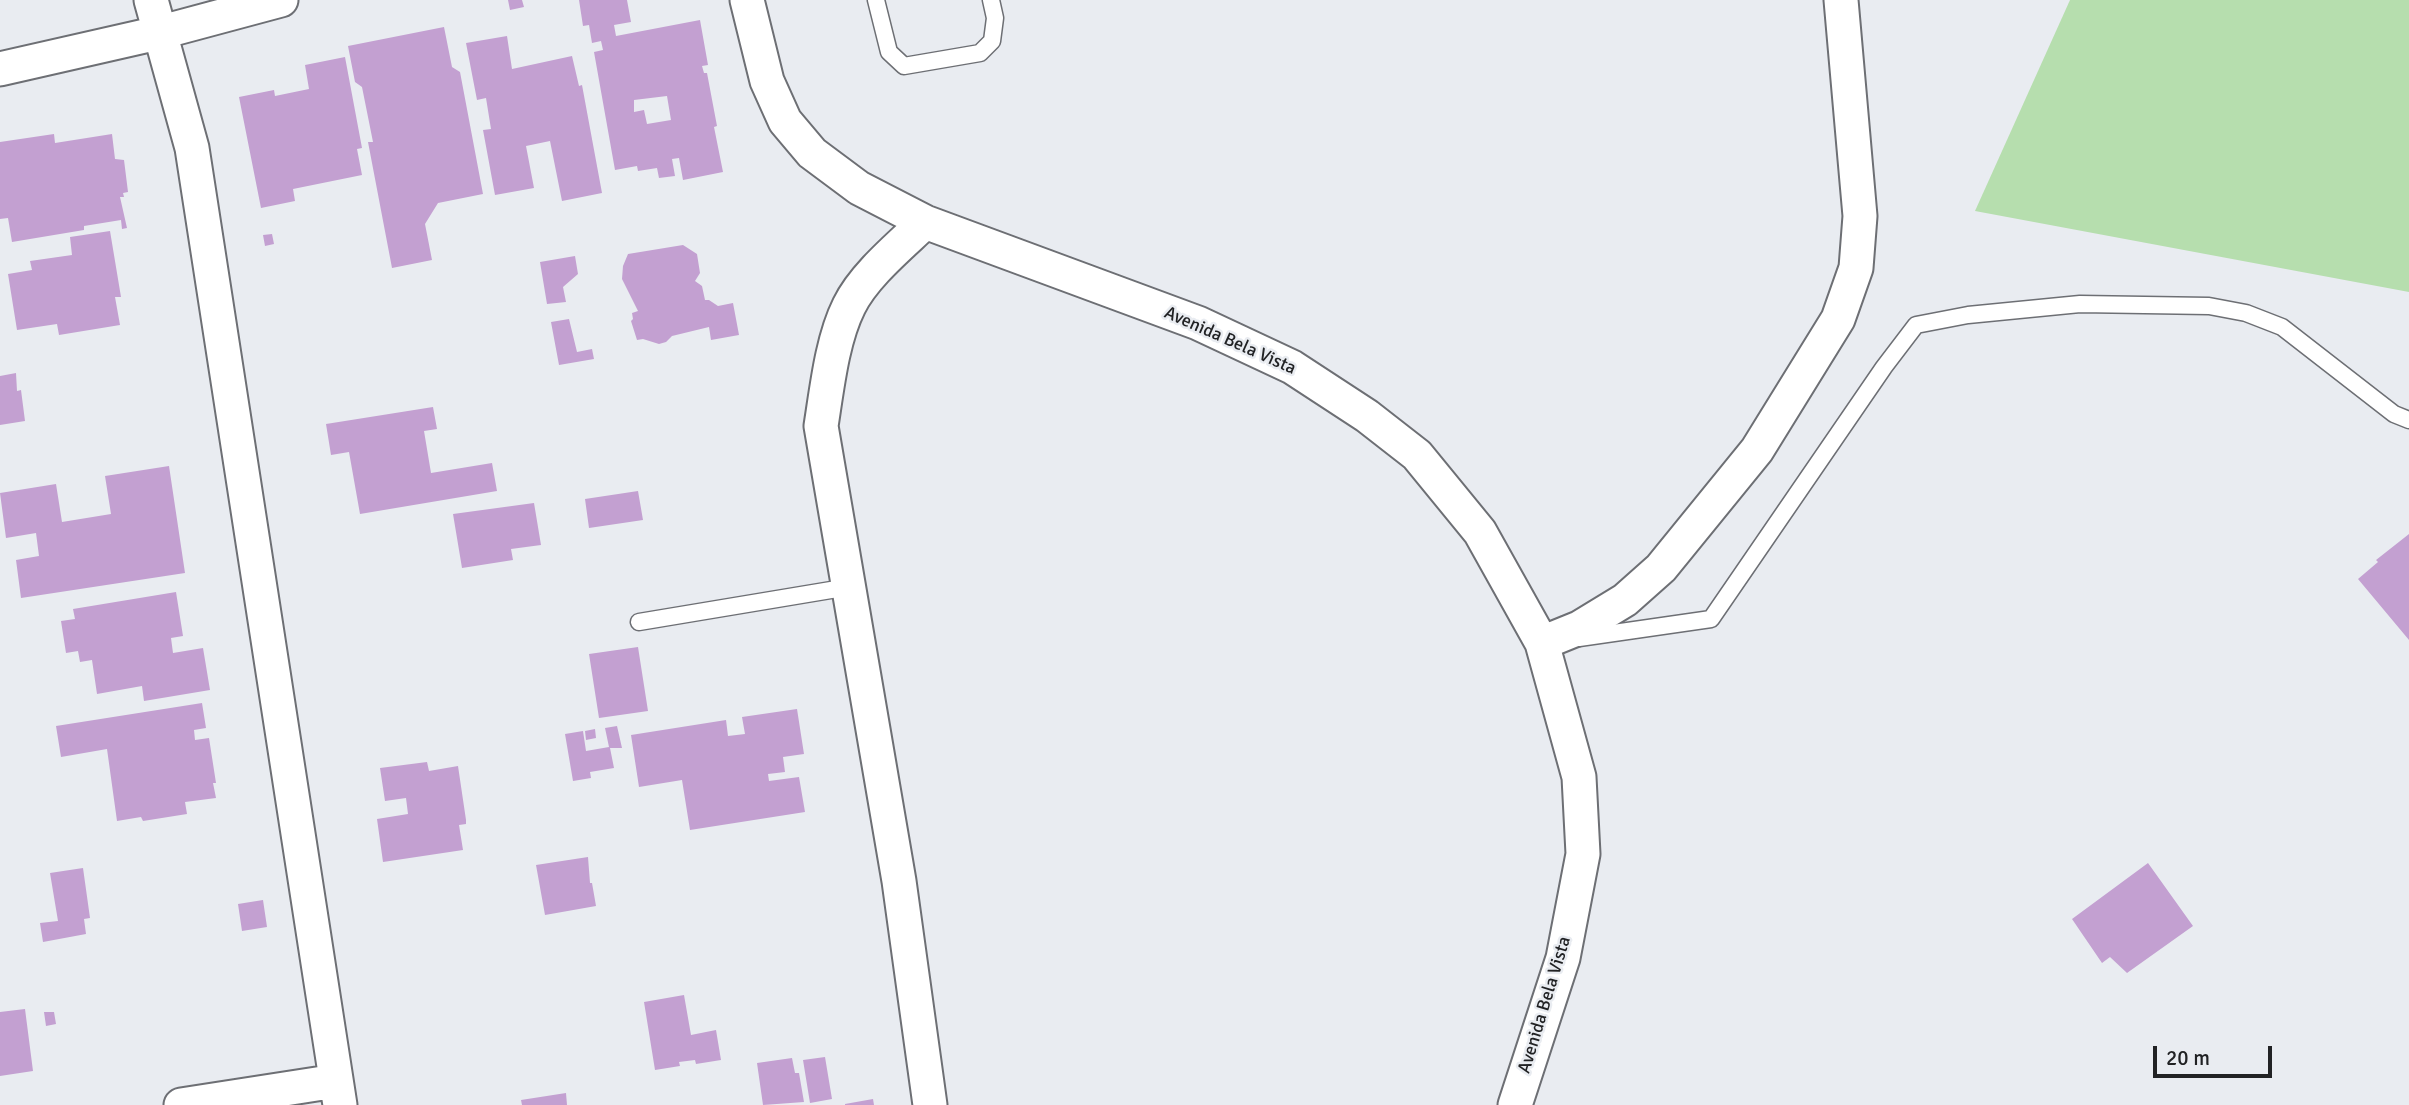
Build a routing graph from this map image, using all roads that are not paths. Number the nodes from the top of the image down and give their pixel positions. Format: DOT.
graph roads {
  1 [pos="150,0"];
  2 [pos="281,0"];
  3 [pos="747,0"];
  4 [pos="876,0"];
  5 [pos="991,0"];
  6 [pos="1840,0"];
  7 [pos="158,33"];
  8 [pos="0,69"];
  9 [pos="925,222"];
  10 [pos="2409,420"];
  11 [pos="849,587"];
  12 [pos="639,622"];
  13 [pos="1542,643"];
  14 [pos="338,1093"];
  15 [pos="181,1105"];
  16 [pos="930,1105"];
  17 [pos="1515,1105"];
  1 -- 7 [label="street"];
  2 -- 7 [label="street"];
  3 -- 9 [label="street, Avenida Bela Vista"];
  4 -- 5 [label="lane"];
  6 -- 13 [label="street"];
  7 -- 8 [label="street"];
  7 -- 14 [label="street"];
  9 -- 11 [label="street"];
  9 -- 13 [label="street, Avenida Bela Vista"];
  10 -- 13 [label="lane"];
  11 -- 12 [label="lane"];
  11 -- 16 [label="street"];
  13 -- 17 [label="street, Avenida Bela Vista"];
  14 -- 15 [label="street"];
}
